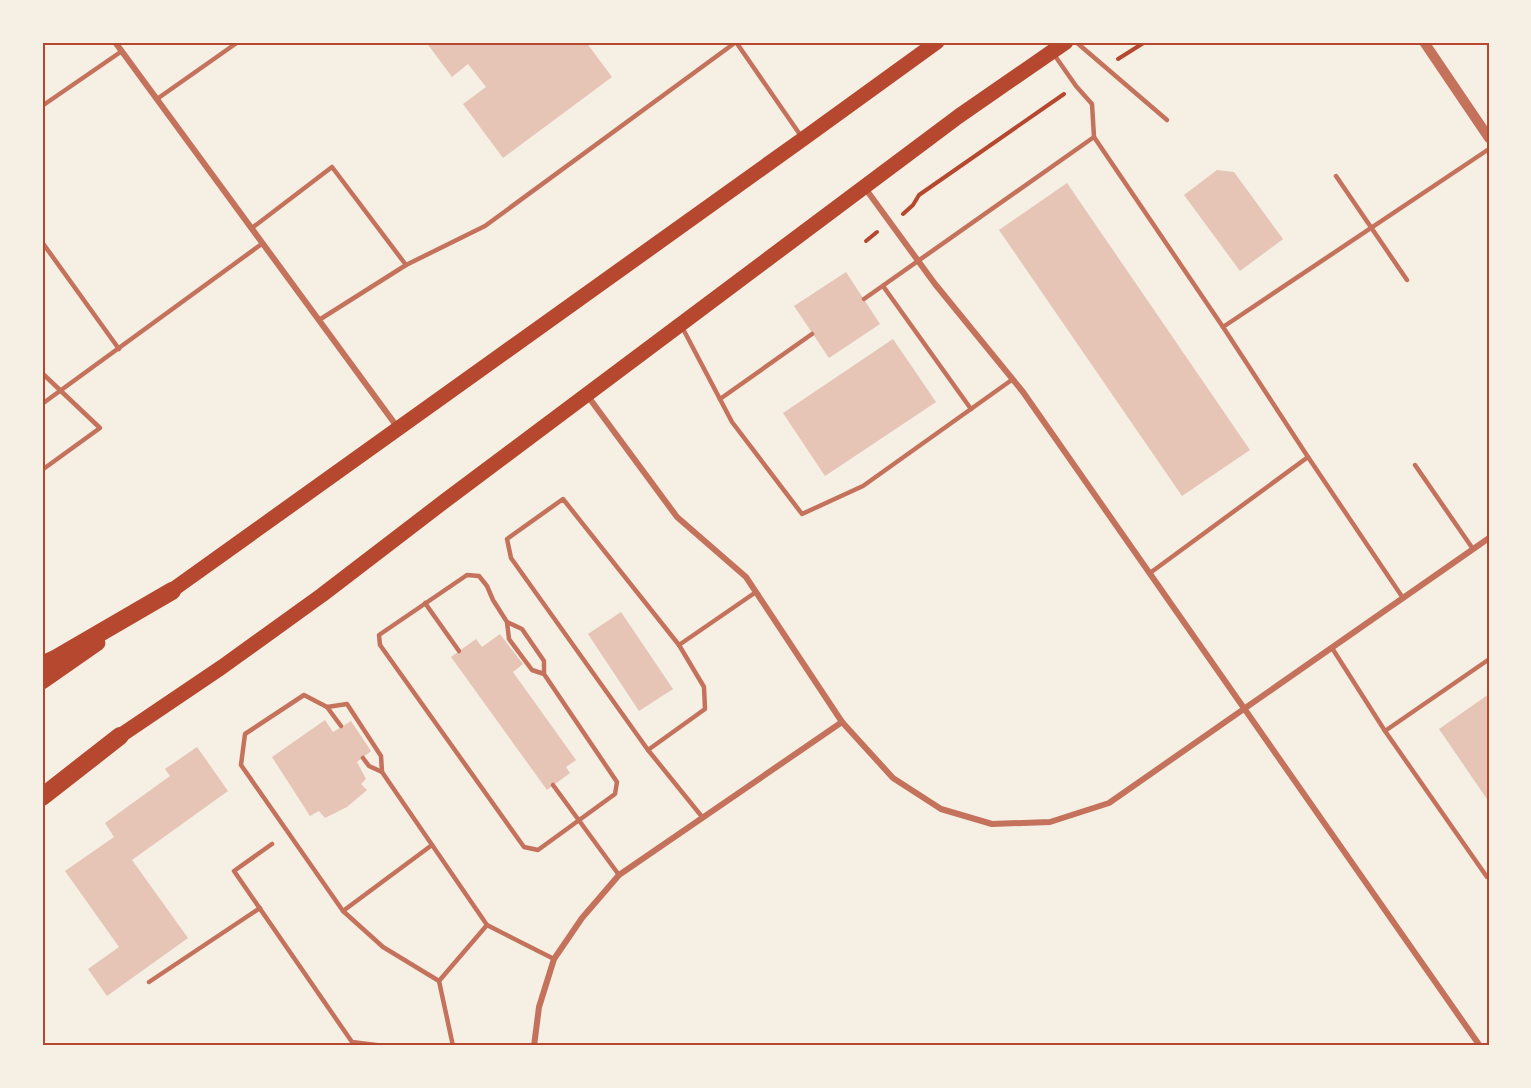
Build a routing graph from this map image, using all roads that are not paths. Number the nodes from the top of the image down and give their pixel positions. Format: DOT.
graph roads {
  1 [pos="116,42"];
  2 [pos="238,42"];
  3 [pos="736,42"];
  4 [pos="937,42"];
  5 [pos="1066,42"];
  6 [pos="1076,42"];
  7 [pos="1424,42"];
  8 [pos="122,51"];
  9 [pos="1052,52"];
  10 [pos="157,99"];
  11 [pos="42,106"];
  12 [pos="1167,120"];
  13 [pos="1094,137"];
  14 [pos="1489,138"];
  15 [pos="803,139"];
  16 [pos="1489,149"];
  17 [pos="1336,176"];
  18 [pos="865,188"];
  19 [pos="252,228"];
  20 [pos="1371,228"];
  21 [pos="42,242"];
  22 [pos="263,243"];
  23 [pos="918,261"];
  24 [pos="406,265"];
  25 [pos="1407,280"];
  26 [pos="883,286"];
  27 [pos="864,299"];
  28 [pos="319,320"];
  29 [pos="680,325"];
  30 [pos="1223,327"];
  31 [pos="812,334"];
  32 [pos="118,349"];
  33 [pos="42,373"];
  34 [pos="1013,379"];
  35 [pos="60,390"];
  36 [pos="587,395"];
  37 [pos="720,399"];
  38 [pos="42,404"];
  39 [pos="971,409"];
  40 [pos="399,428"];
  41 [pos="1308,457"];
  42 [pos="1415,465"];
  43 [pos="42,470"];
  44 [pos="1489,538"];
  45 [pos="1473,549"];
  46 [pos="1150,573"];
  47 [pos="172,591"];
  48 [pos="756,592"];
  49 [pos="1404,598"];
  50 [pos="425,603"];
  51 [pos="507,622"];
  52 [pos="679,645"];
  53 [pos="1332,648"];
  54 [pos="459,651"];
  55 [pos="1488,660"];
  56 [pos="42,665"];
  57 [pos="544,674"];
  58 [pos="42,682"];
  59 [pos="327,707"];
  60 [pos="1245,708"];
  61 [pos="842,722"];
  62 [pos="341,726"];
  63 [pos="1385,731"];
  64 [pos="120,735"];
  65 [pos="648,750"];
  66 [pos="363,758"];
  67 [pos="382,772"];
  68 [pos="553,785"];
  69 [pos="42,788"];
  70 [pos="42,797"];
  71 [pos="703,818"];
  72 [pos="579,821"];
  73 [pos="272,844"];
  74 [pos="432,845"];
  75 [pos="619,876"];
  76 [pos="1489,876"];
  77 [pos="260,908"];
  78 [pos="343,910"];
  79 [pos="487,925"];
  80 [pos="554,959"];
  81 [pos="439,981"];
  82 [pos="149,982"];
  83 [pos="384,1046"];
  84 [pos="453,1046"];
  85 [pos="534,1046"];
  86 [pos="1480,1046"];
  1 -- 8 [label="street"];
  2 -- 10 [label="lane"];
  3 -- 15 [label="lane"];
  3 -- 24 [label="lane"];
  4 -- 15 [label="main road"];
  5 -- 9 [label="main road"];
  6 -- 12 [label="lane"];
  7 -- 14 [label="street"];
  8 -- 10 [label="street"];
  8 -- 11 [label="lane"];
  9 -- 13 [label="lane"];
  9 -- 18 [label="main road"];
  10 -- 19 [label="street"];
  13 -- 23 [label="lane"];
  13 -- 30 [label="lane"];
  15 -- 40 [label="main road"];
  16 -- 20 [label="lane"];
  17 -- 20 [label="lane"];
  18 -- 23 [label="street"];
  18 -- 29 [label="main road"];
  19 -- 22 [label="street"];
  19 -- 24 [label="lane"];
  20 -- 25 [label="lane"];
  20 -- 30 [label="lane"];
  21 -- 32 [label="lane"];
  22 -- 28 [label="street"];
  22 -- 32 [label="lane"];
  23 -- 26 [label="lane"];
  23 -- 34 [label="street"];
  24 -- 28 [label="lane"];
  26 -- 27 [label="lane"];
  26 -- 39 [label="lane"];
  28 -- 40 [label="street"];
  29 -- 36 [label="main road"];
  29 -- 37 [label="lane"];
  30 -- 41 [label="lane"];
  31 -- 37 [label="lane"];
  32 -- 35 [label="lane"];
  33 -- 35 [label="lane"];
  34 -- 39 [label="lane"];
  34 -- 46 [label="street"];
  35 -- 38 [label="lane"];
  35 -- 43 [label="lane"];
  36 -- 48 [label="street"];
  36 -- 64 [label="main road"];
  37 -- 39 [label="lane"];
  40 -- 47 [label="main road"];
  41 -- 46 [label="lane"];
  41 -- 49 [label="lane"];
  42 -- 45 [label="lane"];
  44 -- 45 [label="street"];
  45 -- 49 [label="street"];
  46 -- 60 [label="street"];
  47 -- 56 [label="highway"];
  47 -- 58 [label="main road"];
  48 -- 52 [label="lane"];
  48 -- 61 [label="street"];
  49 -- 53 [label="street"];
  50 -- 51 [label="lane"];
  50 -- 54 [label="lane"];
  50 -- 72 [label="lane"];
  51 -- 57 [label="lane"];
  51 -- 57 [label="lane"];
  52 -- 65 [label="lane"];
  52 -- 65 [label="lane"];
  53 -- 60 [label="street"];
  53 -- 63 [label="lane"];
  55 -- 63 [label="lane"];
  57 -- 72 [label="lane"];
  59 -- 62 [label="lane"];
  59 -- 67 [label="lane"];
  59 -- 78 [label="lane"];
  60 -- 61 [label="street"];
  60 -- 86 [label="street"];
  61 -- 71 [label="street"];
  63 -- 76 [label="lane"];
  64 -- 69 [label="main road"];
  64 -- 70 [label="highway"];
  65 -- 71 [label="lane"];
  66 -- 67 [label="lane"];
  67 -- 74 [label="lane"];
  68 -- 72 [label="lane"];
  71 -- 75 [label="street"];
  72 -- 75 [label="lane"];
  73 -- 77 [label="lane"];
  74 -- 78 [label="lane"];
  74 -- 79 [label="lane"];
  75 -- 80 [label="street"];
  77 -- 82 [label="lane"];
  77 -- 83 [label="lane"];
  78 -- 81 [label="lane"];
  79 -- 80 [label="lane"];
  79 -- 81 [label="lane"];
  80 -- 85 [label="street"];
  81 -- 84 [label="lane"];
}
